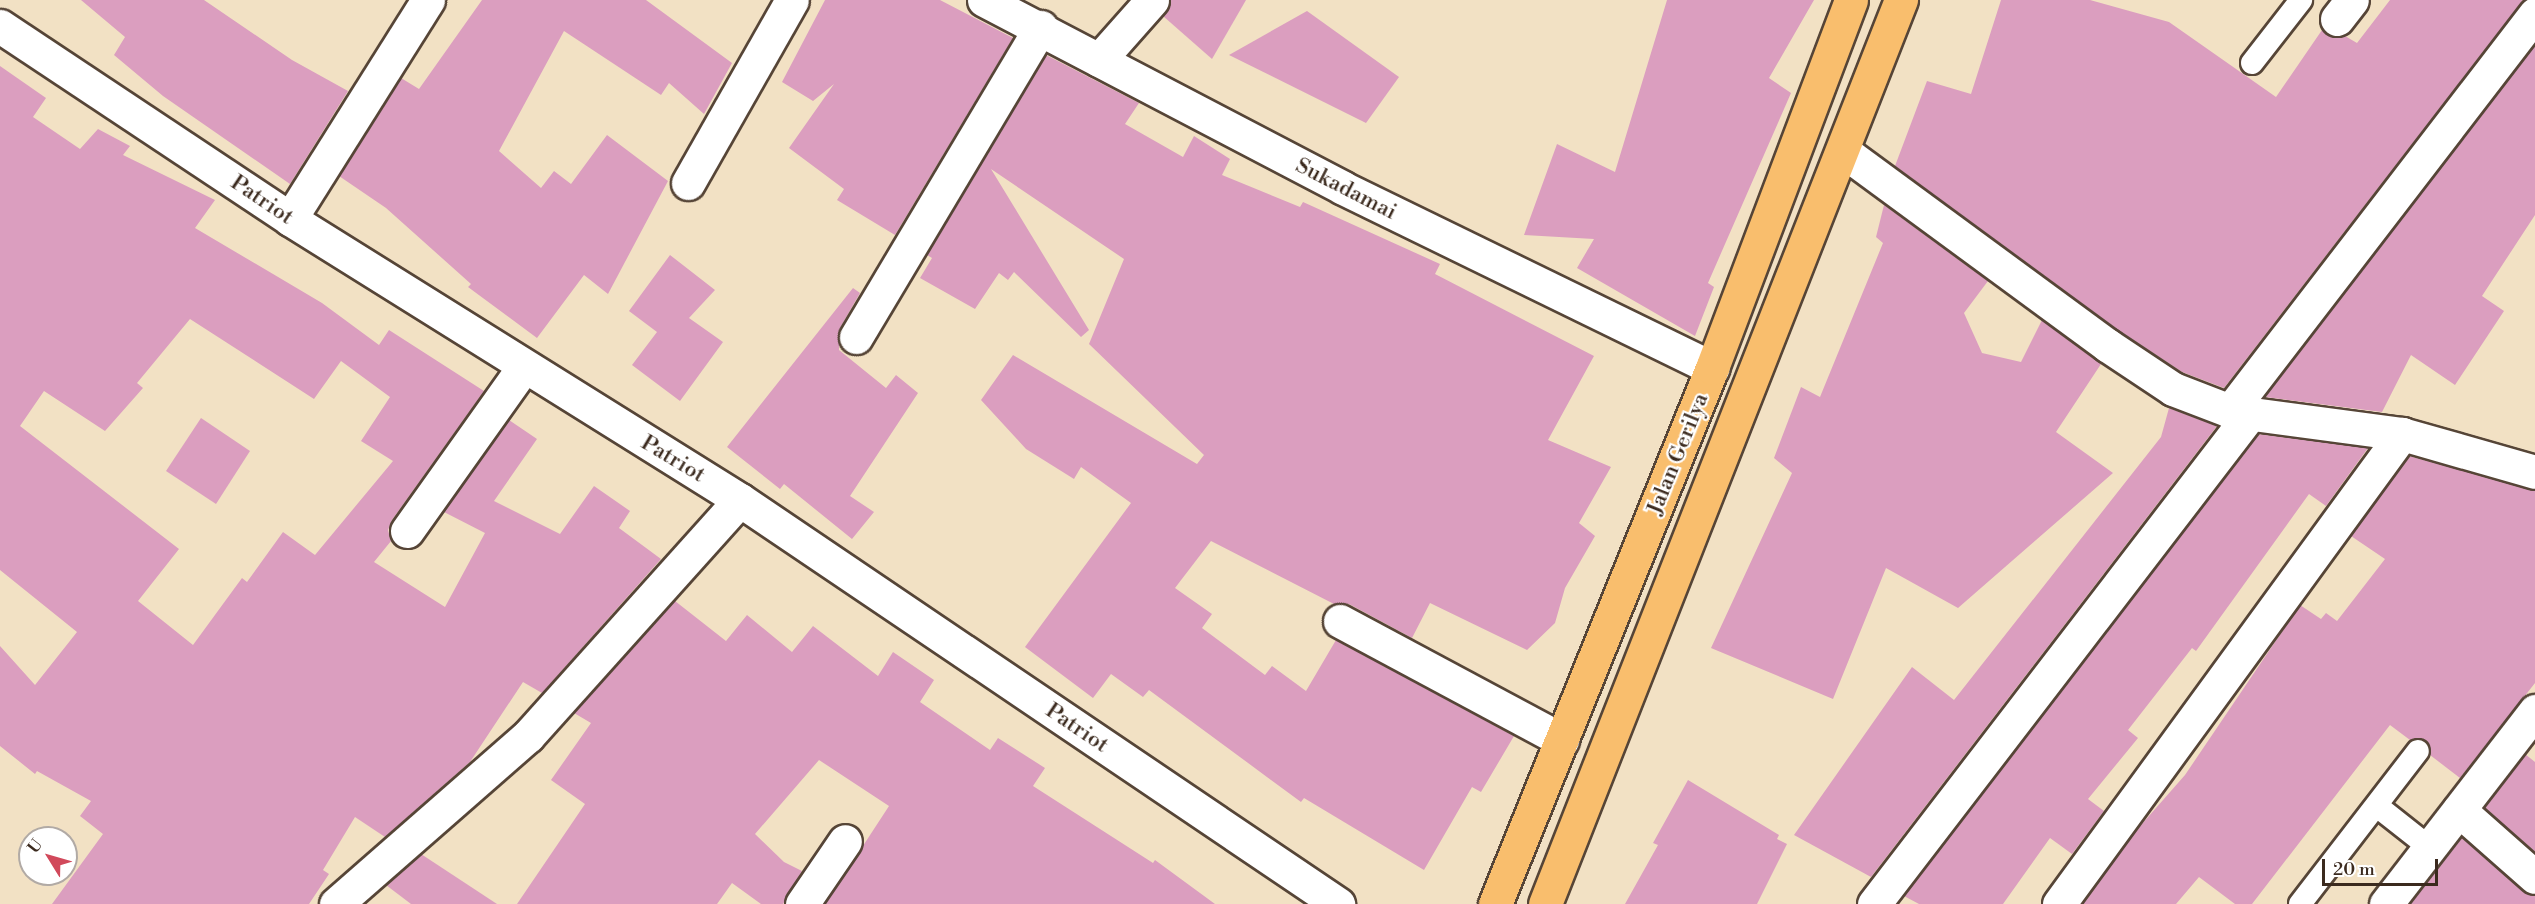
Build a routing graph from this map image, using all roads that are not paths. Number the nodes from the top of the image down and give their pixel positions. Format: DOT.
graph roads {
  1 [pos="428,0"];
  2 [pos="792,0"];
  3 [pos="984,0"];
  4 [pos="1152,0"];
  5 [pos="1851,0"];
  6 [pos="1901,0"];
  7 [pos="2301,0"];
  8 [pos="2535,14"];
  9 [pos="0,26"];
  10 [pos="1041,27"];
  11 [pos="1099,60"];
  12 [pos="2252,63"];
  13 [pos="1843,151"];
  14 [pos="1784,181"];
  15 [pos="688,183"];
  16 [pos="1826,198"];
  17 [pos="290,219"];
  18 [pos="856,338"];
  19 [pos="523,368"];
  20 [pos="1712,368"];
  21 [pos="2240,412"];
  22 [pos="2402,434"];
  23 [pos="2535,472"];
  24 [pos="740,500"];
  25 [pos="407,531"];
  26 [pos="1340,621"];
  27 [pos="2535,711"];
  28 [pos="1562,740"];
  29 [pos="2418,751"];
  30 [pos="2377,806"];
  31 [pos="2459,810"];
  32 [pos="845,841"];
  33 [pos="2429,848"];
  34 [pos="2535,877"];
  35 [pos="336,904"];
  36 [pos="802,904"];
  37 [pos="1338,904"];
  38 [pos="1495,904"];
  39 [pos="1545,904"];
  40 [pos="1874,904"];
  41 [pos="2059,904"];
  42 [pos="2300,904"];
  43 [pos="2386,904"];
  1 -- 17 [label="street"];
  2 -- 15 [label="street"];
  3 -- 10 [label="street, Sukadamai"];
  4 -- 11 [label="street"];
  5 -- 14 [label="highway, Jalan Gerilya"];
  6 -- 13 [label="highway, Jalan Gerilya"];
  7 -- 12 [label="lane"];
  8 -- 21 [label="street"];
  9 -- 17 [label="street, Patriot"];
  10 -- 11 [label="street, Sukadamai"];
  10 -- 18 [label="street"];
  11 -- 20 [label="street, Sukadamai"];
  13 -- 16 [label="highway, Jalan Gerilya"];
  13 -- 21 [label="street"];
  14 -- 16 [label="highway"];
  14 -- 20 [label="highway, Jalan Gerilya"];
  16 -- 39 [label="highway, Jalan Gerilya"];
  17 -- 19 [label="street, Patriot"];
  19 -- 24 [label="street, Patriot"];
  19 -- 25 [label="street"];
  20 -- 28 [label="highway, Jalan Gerilya"];
  21 -- 22 [label="street"];
  21 -- 40 [label="street"];
  22 -- 23 [label="street"];
  22 -- 41 [label="street"];
  24 -- 35 [label="street"];
  24 -- 37 [label="street, Patriot"];
  26 -- 28 [label="street"];
  27 -- 31 [label="street"];
  28 -- 38 [label="highway, Jalan Gerilya"];
  29 -- 30 [label="lane"];
  30 -- 33 [label="lane"];
  30 -- 42 [label="lane"];
  31 -- 33 [label="street"];
  31 -- 34 [label="street"];
  32 -- 36 [label="street"];
  33 -- 43 [label="street"];
}
